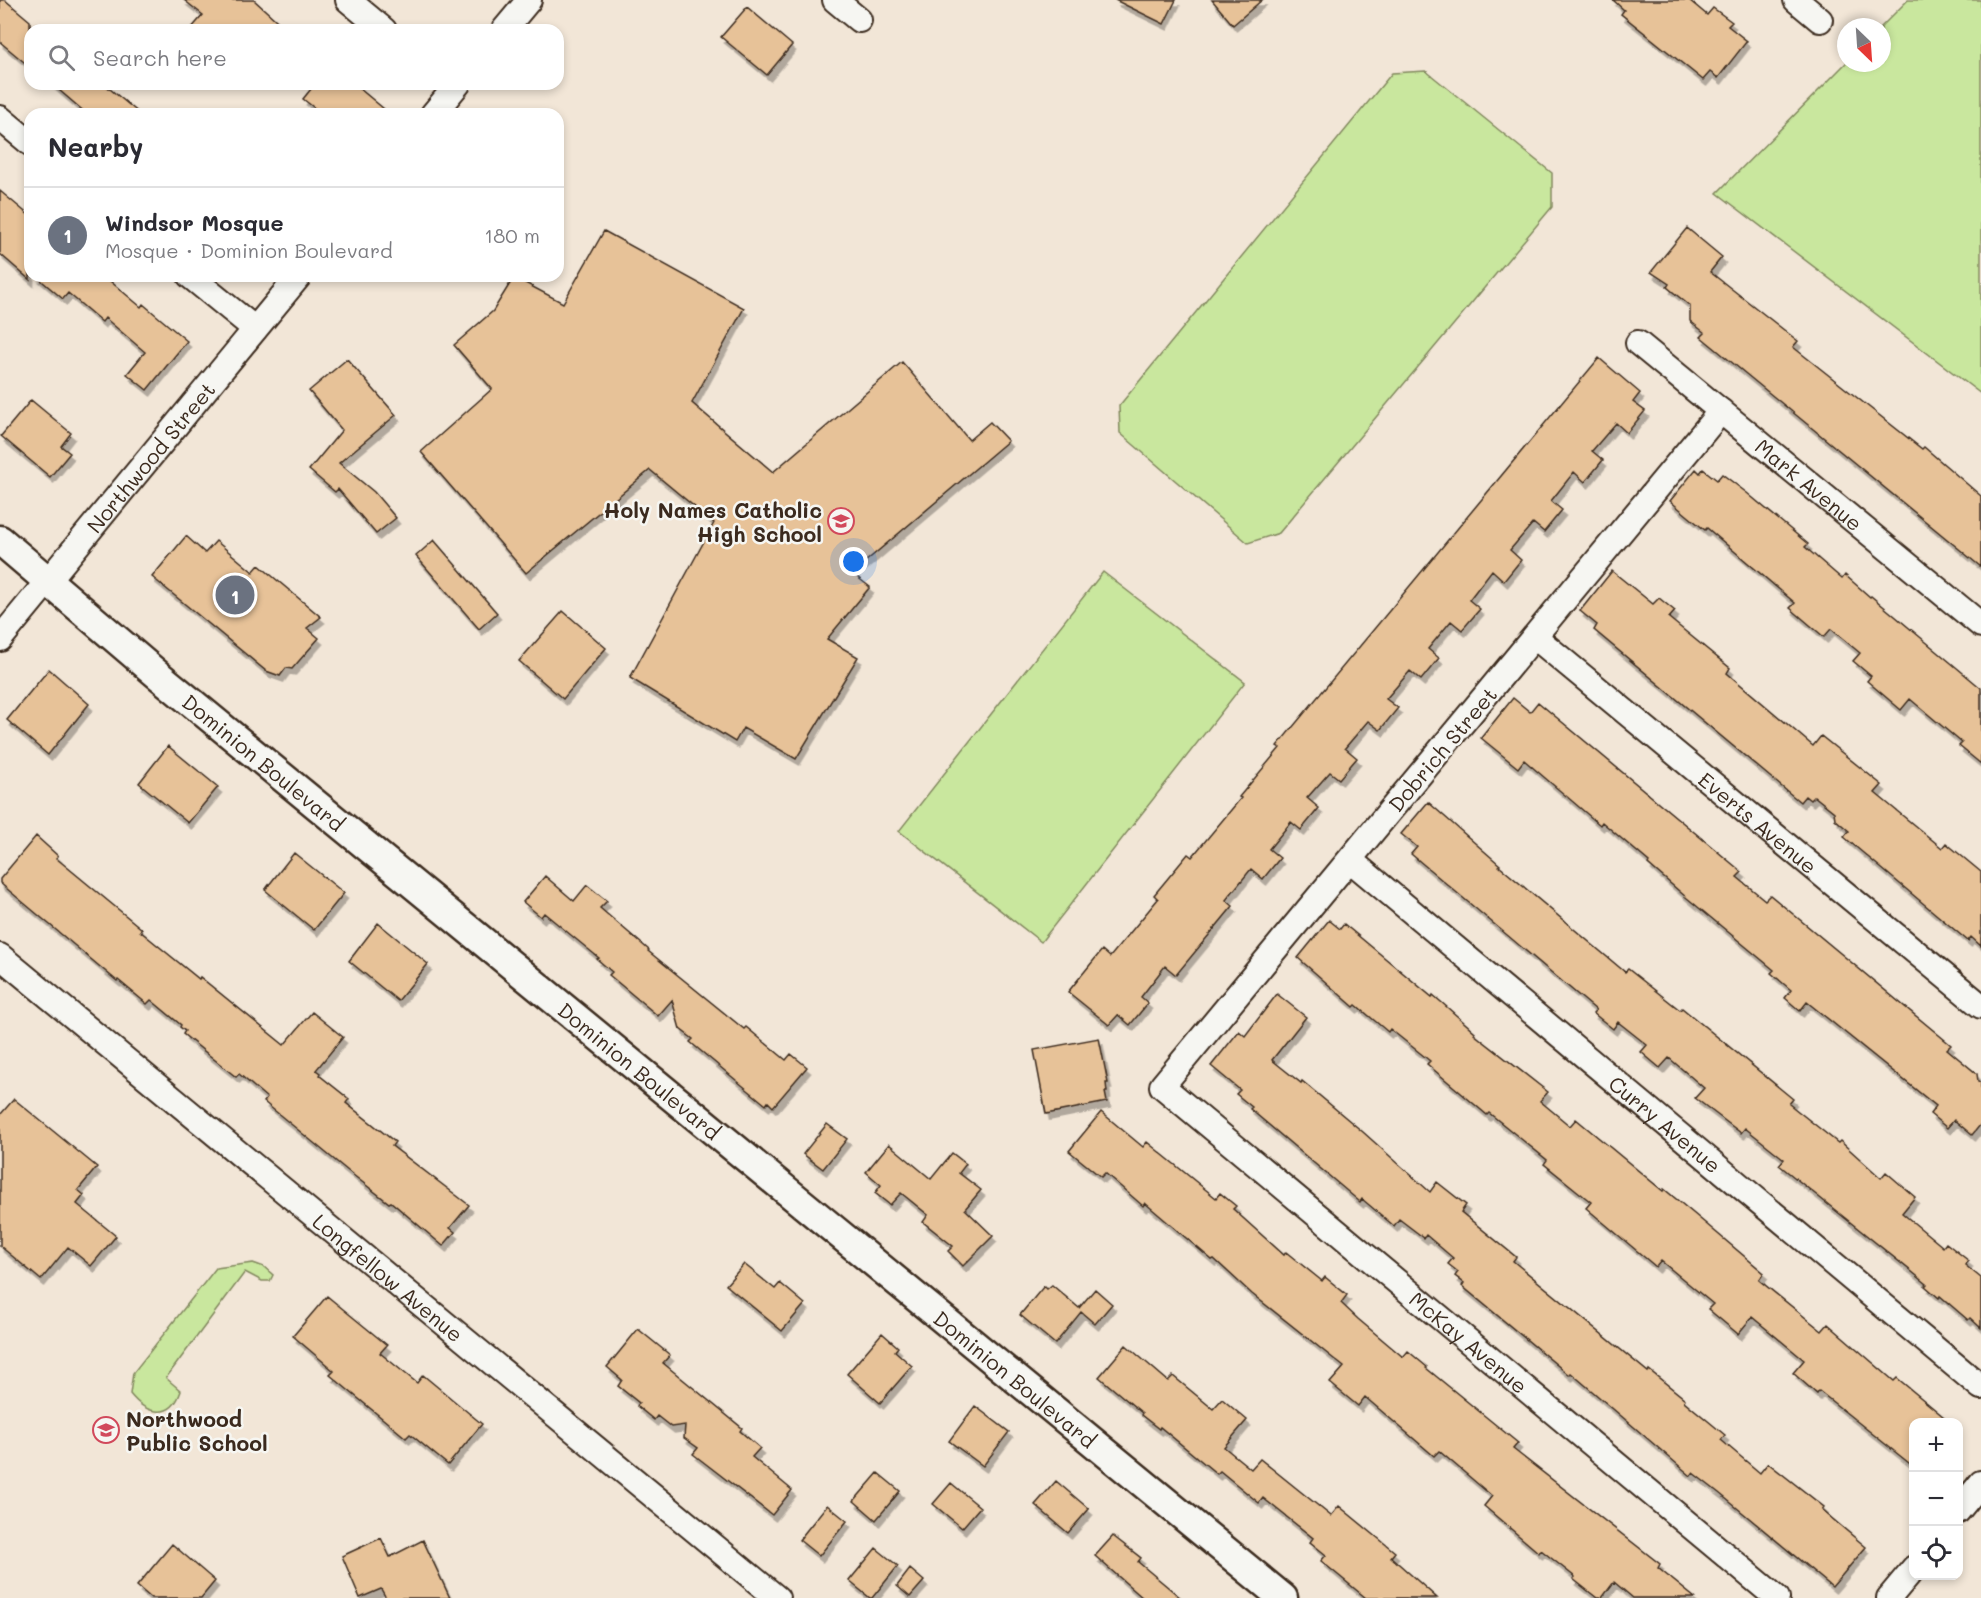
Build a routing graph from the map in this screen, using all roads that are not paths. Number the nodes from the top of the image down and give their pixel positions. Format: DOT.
graph roads {
  1 [pos="348,0"];
  2 [pos="529,0"];
  3 [pos="835,0"];
  4 [pos="1796,0"];
  5 [pos="859,20"];
  6 [pos="1820,20"];
  7 [pos="377,24"];
  8 [pos="509,24"];
  9 [pos="450,90"];
  10 [pos="437,108"];
  11 [pos="0,118"];
  12 [pos="24,138"];
  13 [pos="197,282"];
  14 [pos="294,282"];
  15 [pos="255,329"];
  16 [pos="1638,343"];
  17 [pos="1721,411"];
  18 [pos="0,540"];
  19 [pos="48,580"];
  20 [pos="1981,625"];
  21 [pos="1535,637"];
  22 [pos="0,639"];
  23 [pos="1350,860"];
  24 [pos="0,956"];
  25 [pos="1981,1006"];
  26 [pos="1162,1086"];
  27 [pos="1981,1387"];
  28 [pos="1981,1483"];
  29 [pos="1963,1506"];
  30 [pos="1909,1574"];
  31 [pos="777,1598"];
  32 [pos="1282,1598"];
  33 [pos="1777,1598"];
  34 [pos="1889,1598"];
  1 -- 7 [label="street"];
  2 -- 8 [label="street"];
  3 -- 5 [label="street"];
  4 -- 6 [label="street"];
  9 -- 10 [label="street"];
  11 -- 12 [label="street"];
  13 -- 15 [label="street"];
  14 -- 15 [label="street, Northwood Street"];
  15 -- 19 [label="street, Northwood Street"];
  16 -- 17 [label="street, Mark Avenue"];
  17 -- 20 [label="street, Mark Avenue"];
  17 -- 21 [label="street, Dobrich Street"];
  18 -- 19 [label="street, Dominion Boulevard"];
  19 -- 22 [label="street, Northwood Street"];
  19 -- 32 [label="street, Dominion Boulevard"];
  21 -- 23 [label="street, Dobrich Street"];
  21 -- 25 [label="street, Everts Avenue"];
  23 -- 26 [label="street, Dobrich Street"];
  23 -- 27 [label="street, Curry Avenue"];
  24 -- 31 [label="street, Longfellow Avenue"];
  26 -- 33 [label="street, McKay Avenue"];
  28 -- 29 [label="street"];
  30 -- 34 [label="street"];
}
